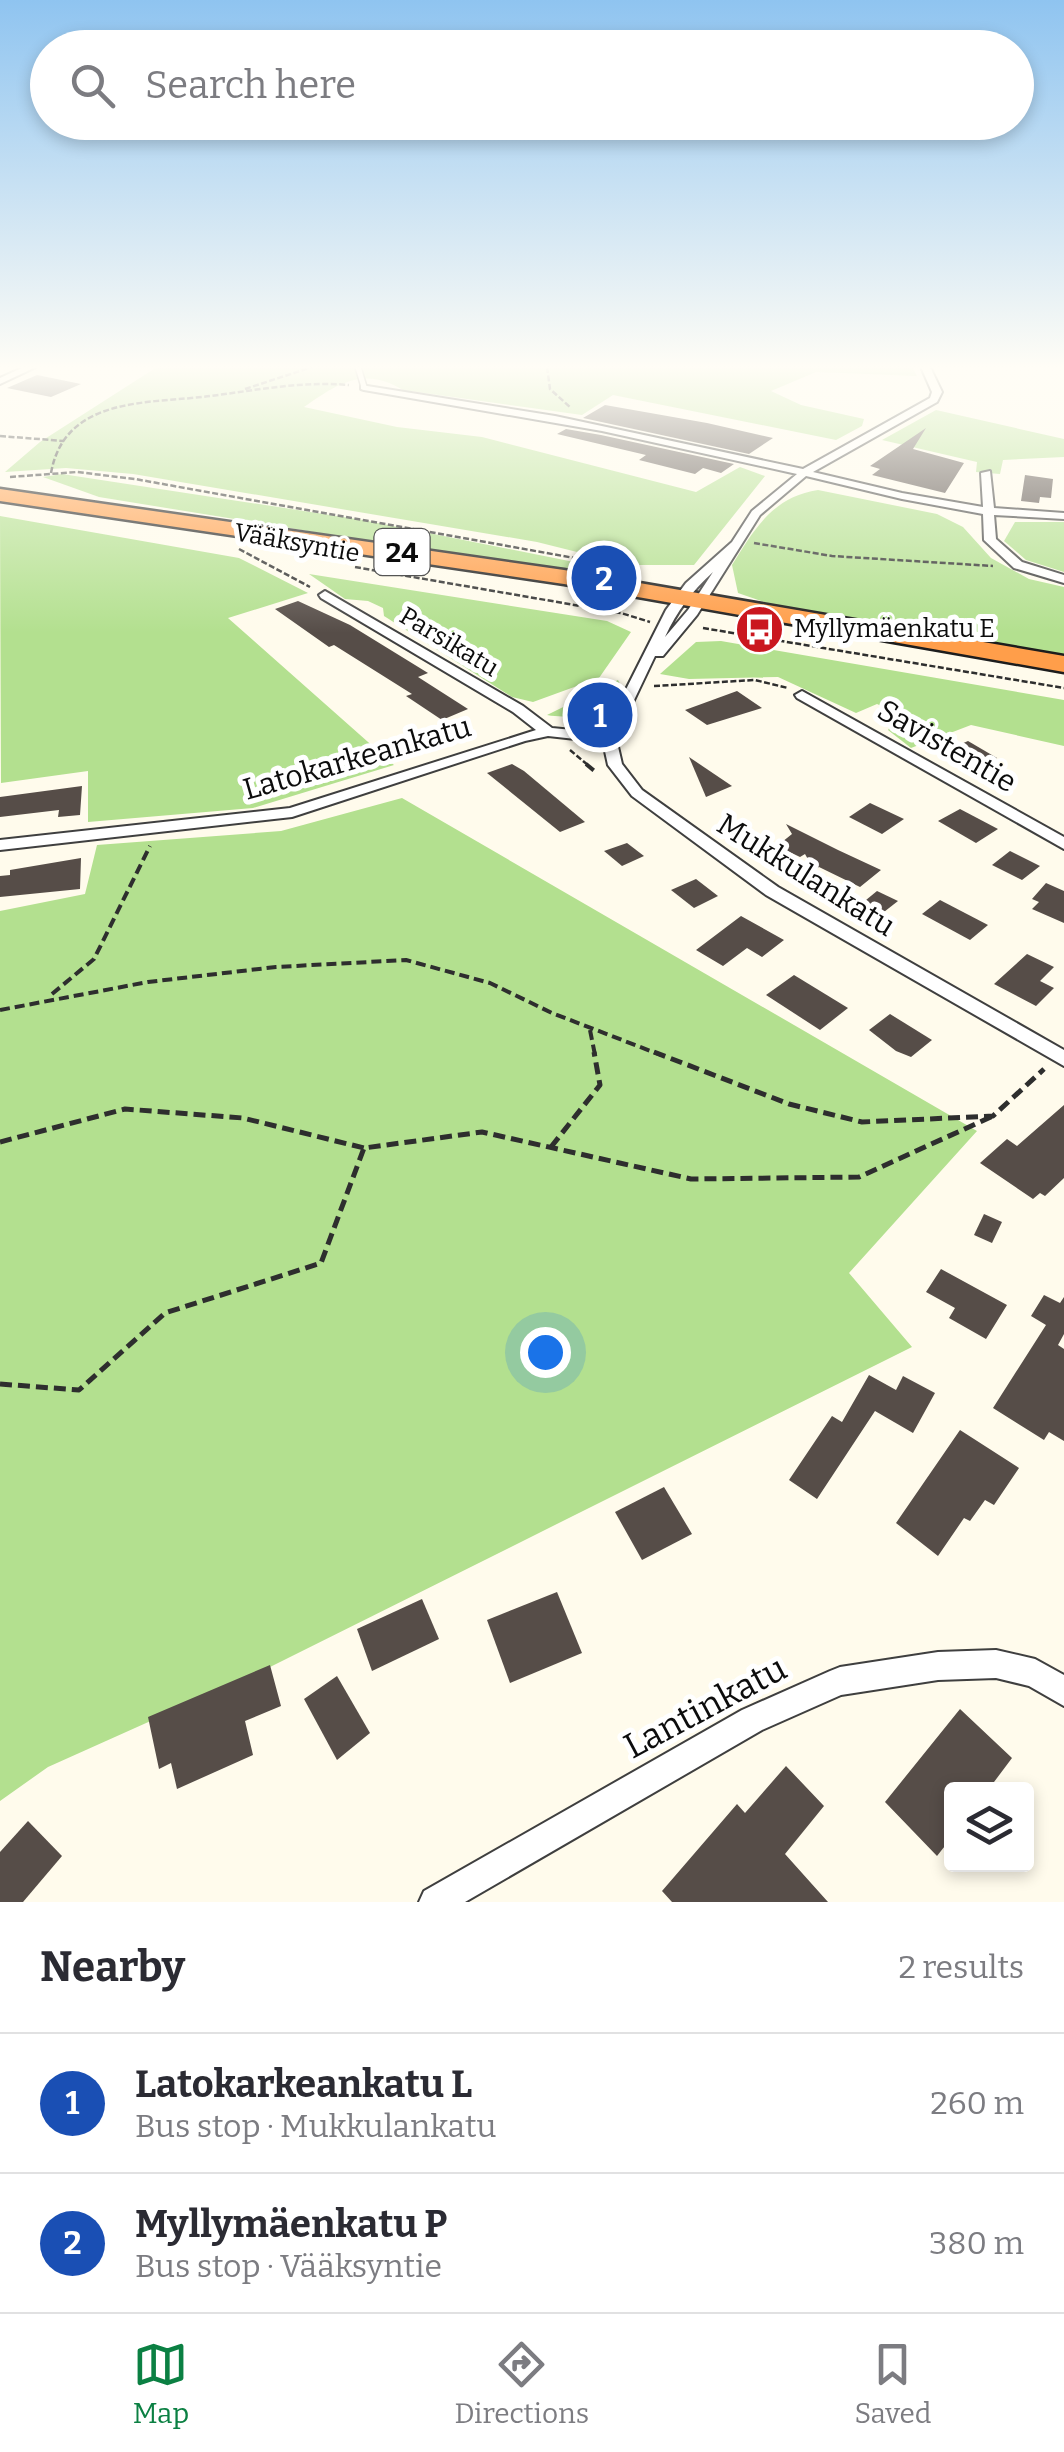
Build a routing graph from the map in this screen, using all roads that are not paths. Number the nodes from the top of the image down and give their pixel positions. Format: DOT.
graph roads {
  1 [pos="734,456"];
  2 [pos="834,456"];
  3 [pos="805,472"];
  4 [pos="986,473"];
  5 [pos="0,495"];
  6 [pos="987,511"];
  7 [pos="1064,516"];
  8 [pos="1064,580"];
  9 [pos="325,595"];
  10 [pos="682,612"];
  11 [pos="1064,668"];
  12 [pos="802,695"];
  13 [pos="548,732"];
  14 [pos="609,738"];
  15 [pos="1064,844"];
  16 [pos="0,846"];
  17 [pos="1061,1058"];
  18 [pos="1064,1692"];
  19 [pos="435,1902"];
  1 -- 3 [label="street"];
  2 -- 3 [label="street"];
  3 -- 6 [label="street"];
  3 -- 10 [label="street"];
  4 -- 6 [label="street"];
  5 -- 10 [label="highway, Vääksyntie / 24"];
  6 -- 7 [label="street"];
  6 -- 8 [label="street"];
  9 -- 13 [label="street, Parsikatu"];
  10 -- 11 [label="highway, Vääksyntie / 24"];
  10 -- 14 [label="street"];
  12 -- 15 [label="street, Savistentie"];
  13 -- 14 [label="street, Latokarkeankatu"];
  13 -- 16 [label="street, Latokarkeankatu"];
  14 -- 17 [label="street, Mukkulankatu"];
  18 -- 19 [label="street, Lantinkatu"];
}
